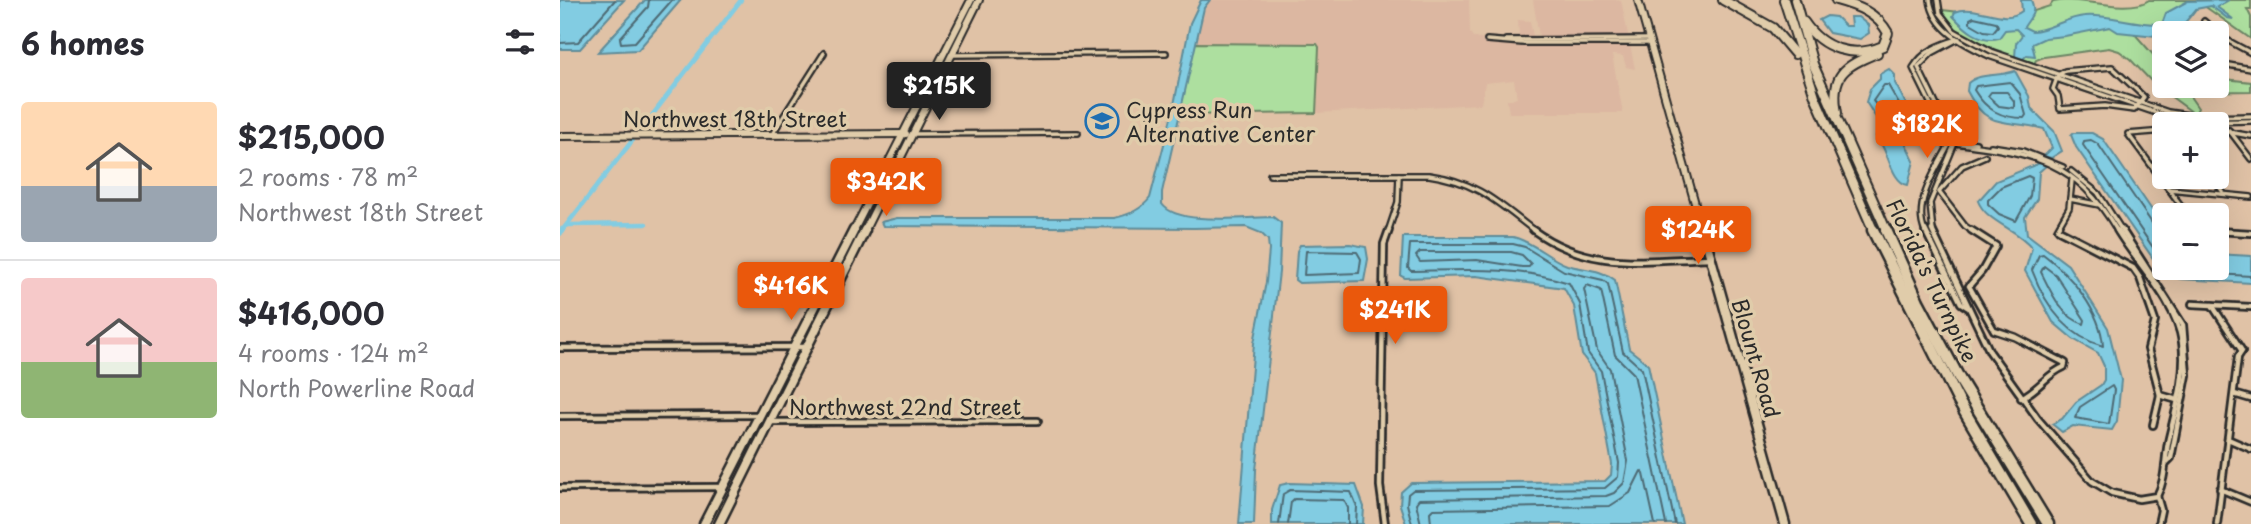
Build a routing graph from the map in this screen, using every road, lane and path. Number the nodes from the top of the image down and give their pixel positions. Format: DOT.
graph roads {
  1 [pos="971,0"];
  2 [pos="979,0"];
  3 [pos="1638,0"];
  4 [pos="1723,0"];
  5 [pos="1784,0"];
  6 [pos="1836,0"];
  7 [pos="1847,0"];
  8 [pos="1930,0"];
  9 [pos="1938,0"];
  10 [pos="1796,3"];
  11 [pos="1961,39"];
  12 [pos="1649,41"];
  13 [pos="2229,41"];
  14 [pos="947,47"];
  15 [pos="2251,52"];
  16 [pos="824,53"];
  17 [pos="1166,53"];
  18 [pos="943,54"];
  19 [pos="952,55"];
  20 [pos="948,62"];
  21 [pos="2229,65"];
  22 [pos="2251,69"];
  23 [pos="1807,74"];
  24 [pos="2057,77"];
  25 [pos="2138,106"];
  26 [pos="2251,119"];
  27 [pos="1841,128"];
  28 [pos="2229,130"];
  29 [pos="2152,132"];
  30 [pos="1077,133"];
  31 [pos="903,134"];
  32 [pos="913,134"];
  33 [pos="560,136"];
  34 [pos="770,136"];
  35 [pos="2251,136"];
  36 [pos="1952,141"];
  37 [pos="1985,156"];
  38 [pos="2251,159"];
  39 [pos="2152,166"];
  40 [pos="1270,175"];
  41 [pos="1399,175"];
  42 [pos="1936,175"];
  43 [pos="1947,180"];
  44 [pos="2072,180"];
  45 [pos="2169,189"];
  46 [pos="2221,189"];
  47 [pos="2224,193"];
  48 [pos="2251,197"];
  49 [pos="2070,200"];
  50 [pos="2179,203"];
  51 [pos="2102,204"];
  52 [pos="865,208"];
  53 [pos="2229,232"];
  54 [pos="2251,233"];
  55 [pos="862,237"];
  56 [pos="1711,258"];
  57 [pos="2151,277"];
  58 [pos="2140,278"];
  59 [pos="2192,304"];
  60 [pos="2212,305"];
  61 [pos="1980,306"];
  62 [pos="2251,307"];
  63 [pos="1967,308"];
  64 [pos="794,347"];
  65 [pos="807,347"];
  66 [pos="560,348"];
  67 [pos="2242,351"];
  68 [pos="2251,354"];
  69 [pos="2234,394"];
  70 [pos="2160,395"];
  71 [pos="2021,398"];
  72 [pos="2251,399"];
  73 [pos="2179,401"];
  74 [pos="759,415"];
  75 [pos="560,416"];
  76 [pos="1038,421"];
  77 [pos="771,422"];
  78 [pos="2153,425"];
  79 [pos="2228,439"];
  80 [pos="2251,449"];
  81 [pos="730,473"];
  82 [pos="722,487"];
  83 [pos="560,488"];
  84 [pos="737,488"];
  85 [pos="2220,489"];
  86 [pos="2157,496"];
  87 [pos="2251,502"];
  88 [pos="704,524"];
  89 [pos="719,524"];
  90 [pos="1385,524"];
  91 [pos="1784,524"];
  92 [pos="2031,524"];
  93 [pos="2048,524"];
  94 [pos="2158,524"];
  95 [pos="2217,524"];
  1 -- 14 [label="main road"];
  2 -- 19 [label="main road"];
  3 -- 12 [label="main road, Blount Road"];
  4 -- 23 [label="highway"];
  5 -- 23 [label="highway, Florida's Turnpike"];
  6 -- 10 [label="highway"];
  7 -- 27 [label="highway"];
  8 -- 11 [label="street"];
  9 -- 11 [label="street"];
  10 -- 27 [label="highway, Florida's Turnpike"];
  11 -- 24 [label="street"];
  11 -- 36 [label="street"];
  12 -- 12 [label="street"];
  12 -- 56 [label="main road, Blount Road"];
  13 -- 15 [label="street"];
  14 -- 18 [label="main road"];
  14 -- 19 [label="main road"];
  16 -- 34 [label="street"];
  17 -- 19 [label="street"];
  18 -- 20 [label="main road"];
  18 -- 31 [label="main road"];
  19 -- 20 [label="main road"];
  20 -- 32 [label="main road"];
  21 -- 22 [label="street"];
  23 -- 92 [label="highway, Florida's Turnpike"];
  24 -- 25 [label="street"];
  24 -- 25 [label="street"];
  24 -- 25 [label="street"];
  25 -- 26 [label="street"];
  27 -- 93 [label="highway, Florida's Turnpike"];
  28 -- 35 [label="street"];
  28 -- 38 [label="street"];
  29 -- 39 [label="street"];
  30 -- 32 [label="street, Northwest 18th Street"];
  31 -- 32 [label="main road, Northwest 18th Street"];
  31 -- 34 [label="main road, Northwest 18th Street"];
  31 -- 52 [label="main road"];
  32 -- 55 [label="main road"];
  33 -- 34 [label="main road, Northwest 18th Street"];
  36 -- 42 [label="street"];
  36 -- 51 [label="street"];
  37 -- 43 [label="street"];
  40 -- 41 [label="street"];
  41 -- 56 [label="street"];
  41 -- 90 [label="street"];
  42 -- 43 [label="street"];
  42 -- 63 [label="street"];
  42 -- 63 [label="street"];
  43 -- 61 [label="street"];
  44 -- 49 [label="street"];
  45 -- 47 [label="street"];
  45 -- 50 [label="street"];
  46 -- 47 [label="street"];
  47 -- 48 [label="street"];
  49 -- 51 [label="street"];
  49 -- 58 [label="street"];
  51 -- 57 [label="street"];
  52 -- 55 [label="main road"];
  52 -- 64 [label="main road"];
  53 -- 54 [label="street"];
  55 -- 65 [label="main road"];
  56 -- 91 [label="main road, Blount Road"];
  57 -- 58 [label="street"];
  57 -- 73 [label="street"];
  58 -- 70 [label="street"];
  59 -- 60 [label="street"];
  60 -- 62 [label="street"];
  60 -- 67 [label="street"];
  61 -- 63 [label="street"];
  61 -- 71 [label="street"];
  63 -- 71 [label="street"];
  64 -- 65 [label="street"];
  64 -- 66 [label="street"];
  64 -- 74 [label="main road"];
  65 -- 77 [label="main road"];
  67 -- 68 [label="street"];
  67 -- 69 [label="street"];
  69 -- 72 [label="street"];
  69 -- 79 [label="street"];
  70 -- 73 [label="street"];
  70 -- 78 [label="street"];
  71 -- 86 [label="street"];
  73 -- 86 [label="street"];
  74 -- 75 [label="street"];
  74 -- 81 [label="main road"];
  76 -- 77 [label="street, Northwest 22nd Street"];
  77 -- 84 [label="main road"];
  79 -- 80 [label="street"];
  79 -- 85 [label="street"];
  81 -- 82 [label="main road"];
  81 -- 84 [label="main road"];
  82 -- 83 [label="street"];
  82 -- 88 [label="main road"];
  84 -- 89 [label="main road"];
  85 -- 87 [label="street"];
  85 -- 95 [label="street"];
  86 -- 94 [label="street"];
}
